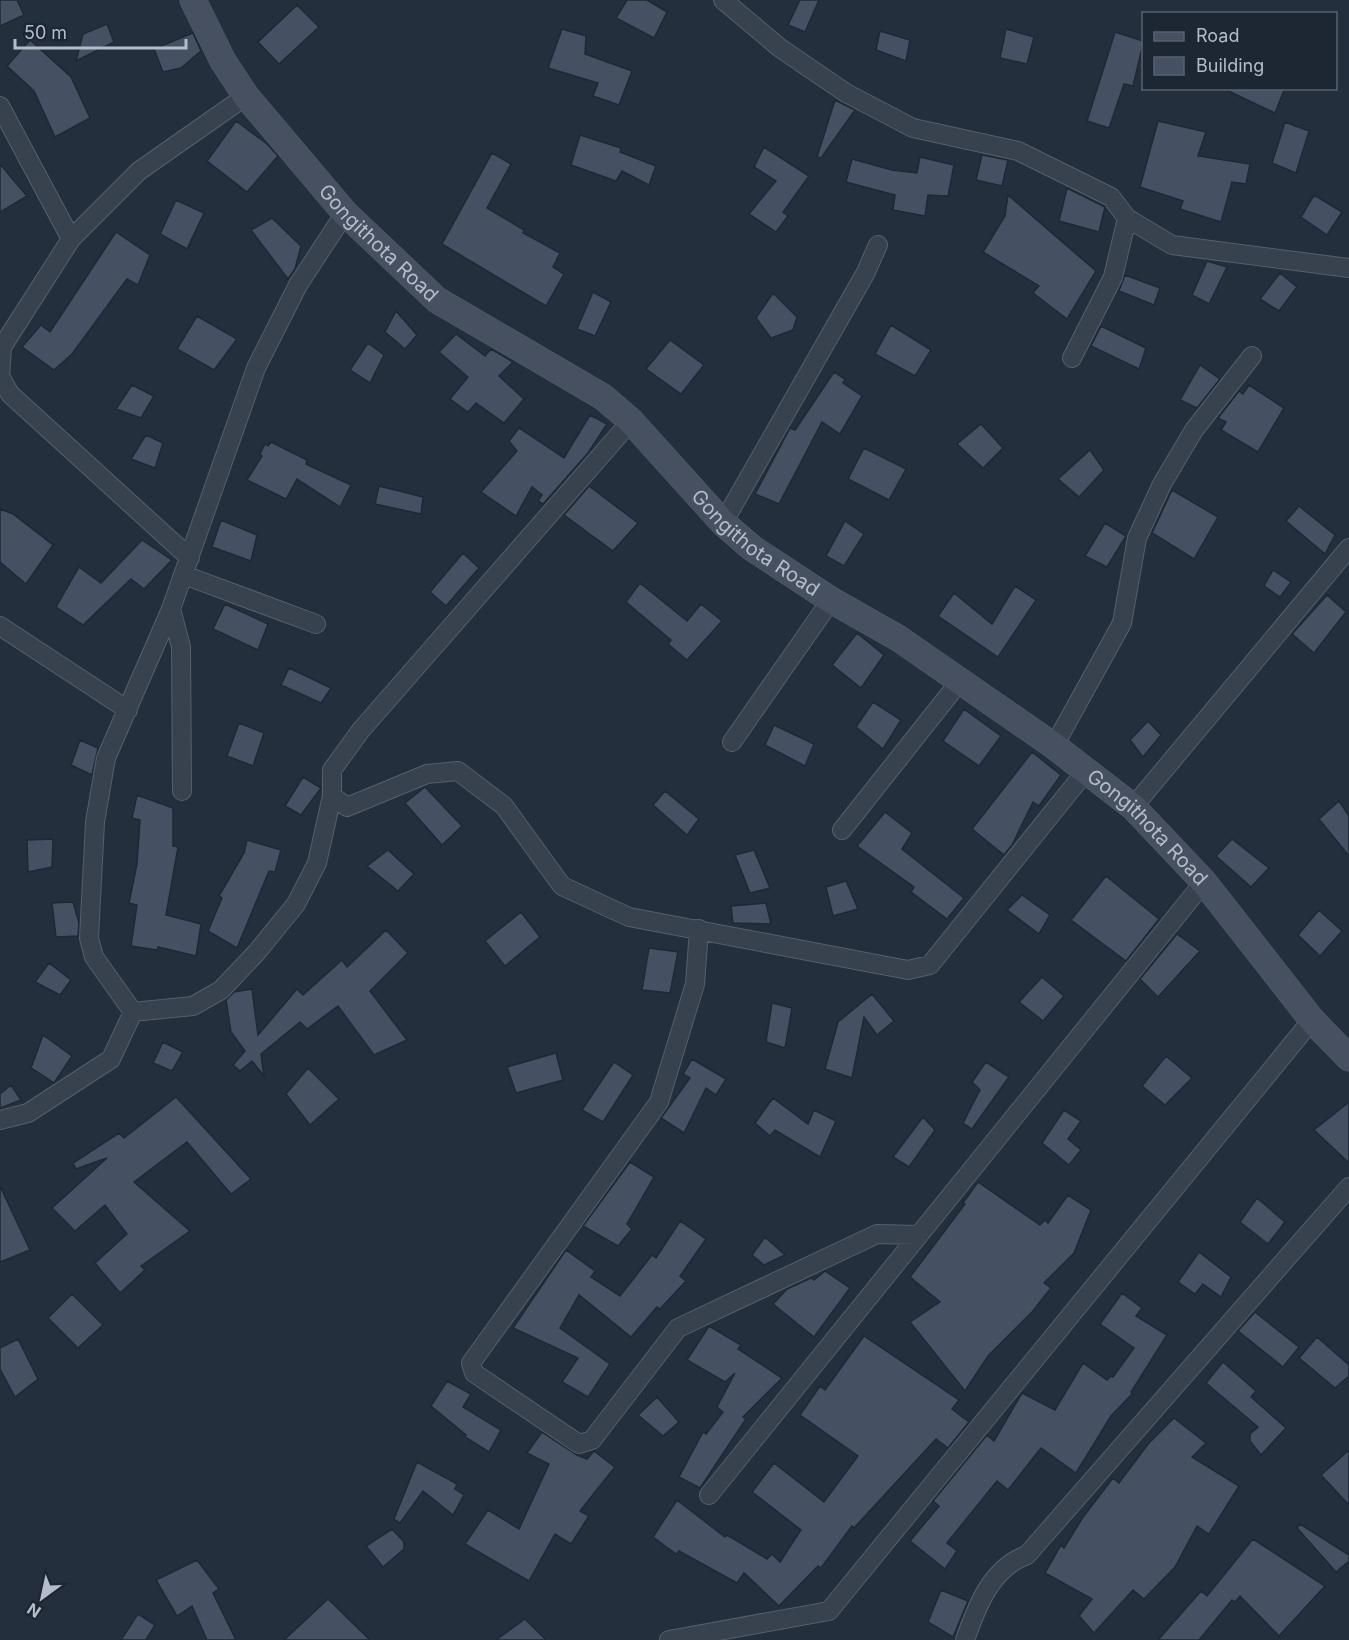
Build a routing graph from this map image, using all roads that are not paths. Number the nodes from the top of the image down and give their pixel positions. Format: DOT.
graph roads {
  1 [pos="193,0"];
  2 [pos="723,0"];
  3 [pos="246,96"];
  4 [pos="0,106"];
  5 [pos="345,213"];
  6 [pos="1127,218"];
  7 [pos="71,239"];
  8 [pos="878,245"];
  9 [pos="1349,268"];
  10 [pos="1252,356"];
  11 [pos="1072,358"];
  12 [pos="631,421"];
  13 [pos="723,523"];
  14 [pos="1349,548"];
  15 [pos="187,567"];
  16 [pos="831,600"];
  17 [pos="171,609"];
  18 [pos="316,624"];
  19 [pos="0,626"];
  20 [pos="960,681"];
  21 [pos="128,710"];
  22 [pos="732,742"];
  23 [pos="1054,746"];
  24 [pos="1086,771"];
  25 [pos="182,791"];
  26 [pos="332,796"];
  27 [pos="1133,807"];
  28 [pos="842,830"];
  29 [pos="1204,882"];
  30 [pos="699,929"];
  31 [pos="133,1011"];
  32 [pos="1312,1020"];
  33 [pos="1349,1058"];
  34 [pos="0,1120"];
  35 [pos="1349,1187"];
  36 [pos="919,1235"];
  37 [pos="709,1495"];
  38 [pos="669,1640"];
  39 [pos="965,1640"];
  1 -- 3 [label="street, Gongithota Road"];
  2 -- 6 [label="street"];
  3 -- 5 [label="street, Gongithota Road"];
  3 -- 7 [label="street"];
  4 -- 7 [label="street"];
  5 -- 12 [label="street, Gongithota Road"];
  5 -- 15 [label="street"];
  6 -- 9 [label="street"];
  6 -- 11 [label="street"];
  7 -- 15 [label="street"];
  8 -- 13 [label="street"];
  10 -- 23 [label="street"];
  12 -- 13 [label="street, Gongithota Road"];
  12 -- 26 [label="street"];
  13 -- 16 [label="street, Gongithota Road"];
  14 -- 27 [label="street"];
  15 -- 17 [label="street"];
  15 -- 18 [label="street"];
  16 -- 20 [label="street, Gongithota Road"];
  16 -- 22 [label="street"];
  17 -- 21 [label="street"];
  17 -- 25 [label="street"];
  19 -- 21 [label="street"];
  20 -- 23 [label="street, Gongithota Road"];
  20 -- 28 [label="street"];
  21 -- 31 [label="street"];
  23 -- 24 [label="street, Gongithota Road"];
  24 -- 27 [label="street, Gongithota Road"];
  24 -- 30 [label="street"];
  26 -- 30 [label="street"];
  26 -- 31 [label="street"];
  27 -- 29 [label="street, Gongithota Road"];
  29 -- 32 [label="street, Gongithota Road"];
  29 -- 36 [label="street"];
  30 -- 36 [label="street"];
  31 -- 34 [label="street"];
  32 -- 33 [label="street, Gongithota Road"];
  32 -- 38 [label="street"];
  35 -- 39 [label="street"];
  36 -- 37 [label="street"];
}
